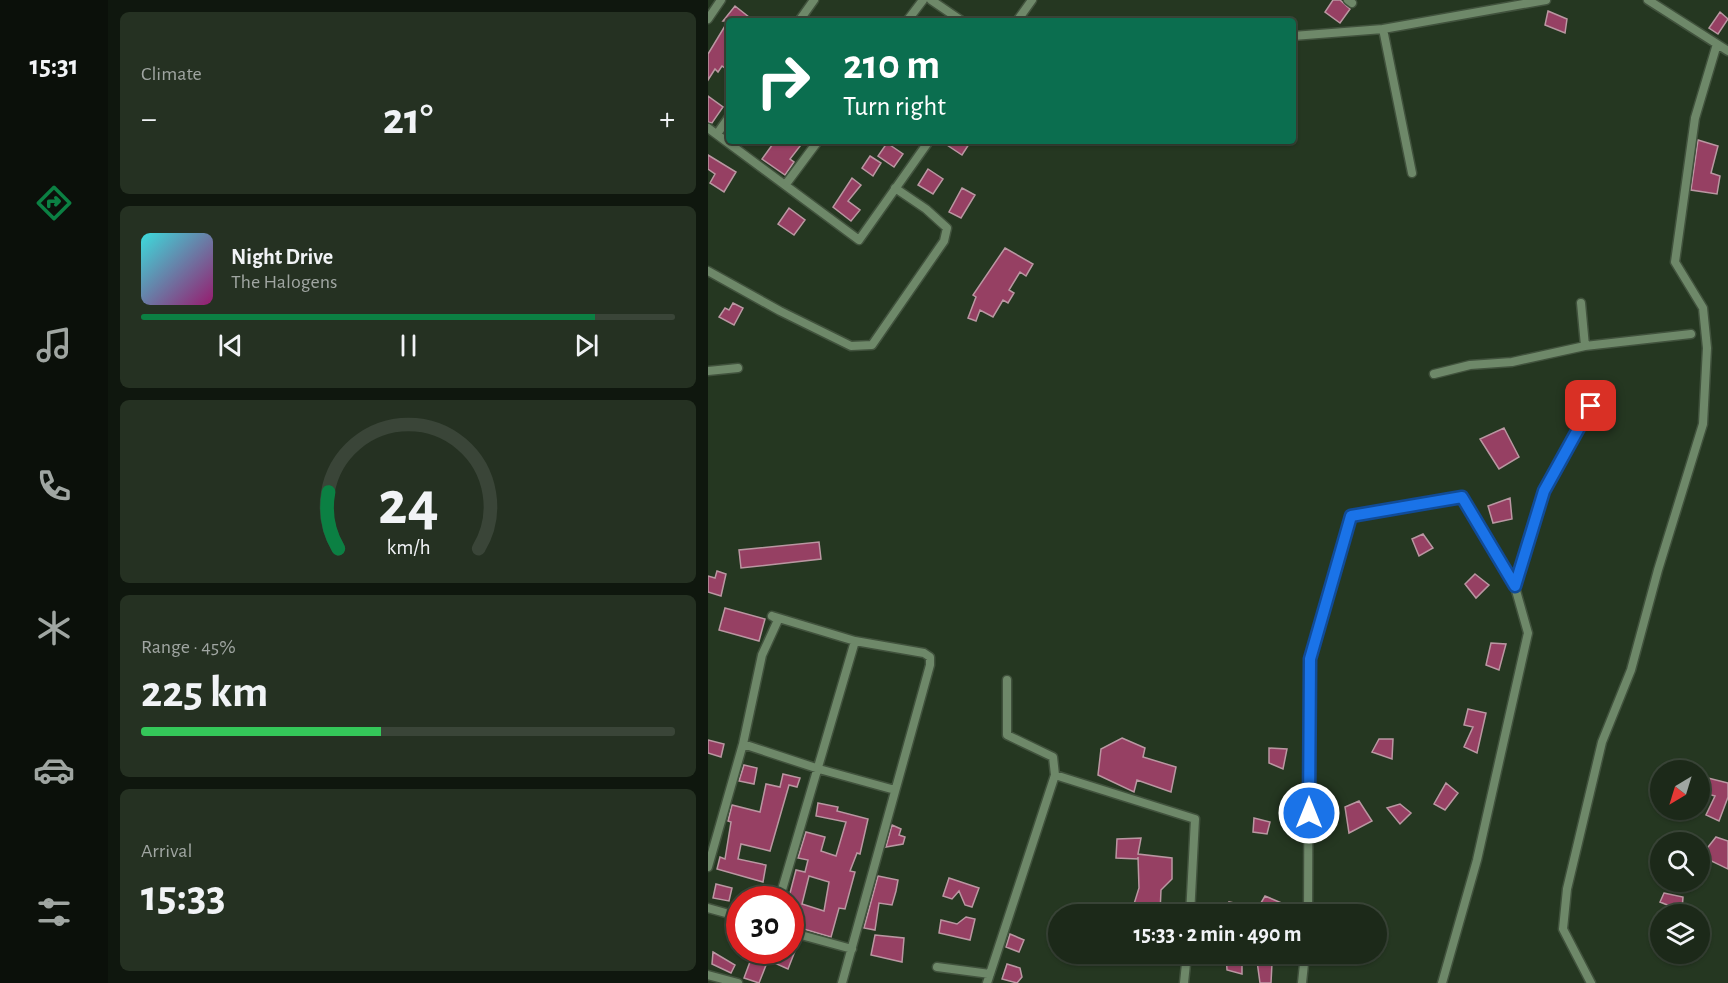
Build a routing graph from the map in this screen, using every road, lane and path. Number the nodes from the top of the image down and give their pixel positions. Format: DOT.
graph roads {
  1 [pos="721,0"];
  2 [pos="814,0"];
  3 [pos="923,0"];
  4 [pos="931,0"];
  5 [pos="1032,0"];
  6 [pos="1546,0"];
  7 [pos="1648,0"];
  8 [pos="801,18"];
  9 [pos="909,18"];
  10 [pos="958,18"];
  11 [pos="1019,18"];
  12 [pos="708,19"];
  13 [pos="1383,29"];
  14 [pos="1296,36"];
  15 [pos="1717,44"];
  16 [pos="1728,51"];
  17 [pos="726,121"];
  18 [pos="708,128"];
  19 [pos="717,134"];
  20 [pos="726,141"];
  21 [pos="731,144"];
  22 [pos="816,144"];
  23 [pos="927,144"];
  24 [pos="1412,173"];
  25 [pos="786,184"];
  26 [pos="895,188"];
  27 [pos="708,271"];
  28 [pos="1581,303"];
  29 [pos="1691,334"];
  30 [pos="1585,346"];
  31 [pos="738,368"];
  32 [pos="708,371"];
  33 [pos="1434,374"];
  34 [pos="1591,406"];
  35 [pos="1515,586"];
  36 [pos="855,641"];
  37 [pos="1007,680"];
  38 [pos="743,744"];
  39 [pos="819,770"];
  40 [pos="1055,775"];
  41 [pos="895,790"];
  42 [pos="708,867"];
  43 [pos="783,886"];
  44 [pos="1191,904"];
  45 [pos="1308,904"];
  46 [pos="708,908"];
  47 [pos="726,913"];
  48 [pos="804,936"];
  49 [pos="852,949"];
  50 [pos="1186,964"];
  51 [pos="1304,964"];
  52 [pos="937,967"];
  53 [pos="708,975"];
  54 [pos="989,979"];
  55 [pos="738,983"];
  56 [pos="842,983"];
  57 [pos="1184,983"];
  58 [pos="1302,983"];
  59 [pos="1442,983"];
  60 [pos="1591,983"];
  1 -- 12 [label="street"];
  2 -- 8 [label="street"];
  3 -- 9 [label="street"];
  4 -- 10 [label="street"];
  5 -- 11 [label="street"];
  6 -- 13 [label="street"];
  7 -- 15 [label="street"];
  13 -- 14 [label="street"];
  13 -- 24 [label="street"];
  15 -- 16 [label="street"];
  15 -- 60 [label="street"];
  17 -- 19 [label="street"];
  18 -- 19 [label="street"];
  19 -- 20 [label="street"];
  21 -- 25 [label="street"];
  22 -- 25 [label="street"];
  23 -- 26 [label="street"];
  25 -- 26 [label="street"];
  26 -- 27 [label="street"];
  28 -- 30 [label="street"];
  29 -- 30 [label="street"];
  30 -- 33 [label="street"];
  31 -- 32 [label="street"];
  34 -- 35 [label="street"];
  35 -- 45 [label="street"];
  35 -- 59 [label="street"];
  36 -- 38 [label="street"];
  36 -- 39 [label="street"];
  36 -- 41 [label="street"];
  37 -- 40 [label="street"];
  38 -- 39 [label="street"];
  38 -- 42 [label="street"];
  39 -- 41 [label="street"];
  39 -- 43 [label="street"];
  40 -- 44 [label="street"];
  40 -- 54 [label="street"];
  41 -- 49 [label="street"];
  46 -- 47 [label="street"];
  48 -- 49 [label="street"];
  49 -- 56 [label="street"];
  50 -- 57 [label="street"];
  51 -- 58 [label="street"];
  52 -- 54 [label="street"];
  53 -- 55 [label="street"];
}
